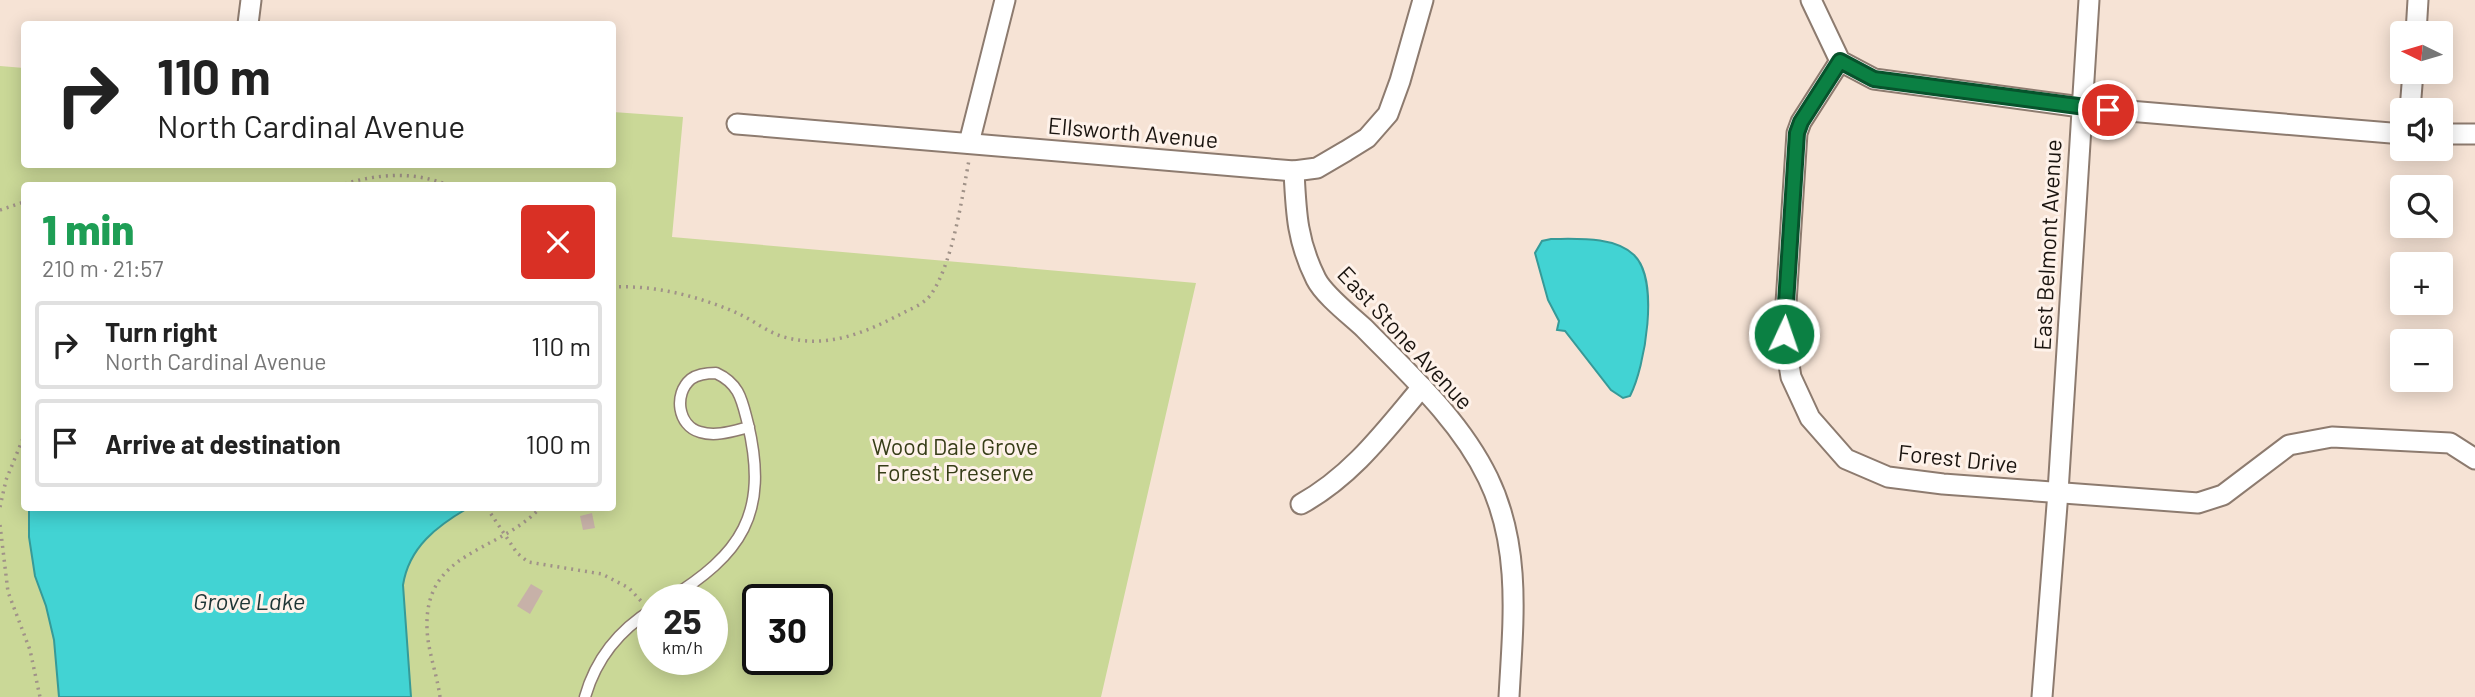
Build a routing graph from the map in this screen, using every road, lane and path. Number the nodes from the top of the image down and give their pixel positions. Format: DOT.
graph roads {
  1 [pos="251,0"];
  2 [pos="1005,0"];
  3 [pos="1423,0"];
  4 [pos="1811,0"];
  5 [pos="2090,0"];
  6 [pos="2418,0"];
  7 [pos="248,21"];
  8 [pos="2417,21"];
  9 [pos="1840,61"];
  10 [pos="2081,107"];
  11 [pos="737,124"];
  12 [pos="2390,133"];
  13 [pos="2453,134"];
  14 [pos="2475,134"];
  15 [pos="970,143"];
  16 [pos="1294,171"];
  17 [pos="356,182"];
  18 [pos="437,182"];
  19 [pos="21,203"];
  20 [pos="0,210"];
  21 [pos="616,287"];
  22 [pos="1422,387"];
  23 [pos="749,427"];
  24 [pos="21,443"];
  25 [pos="2475,459"];
  26 [pos="2059,492"];
  27 [pos="1301,504"];
  28 [pos="0,506"];
  29 [pos="489,511"];
  30 [pos="537,511"];
  31 [pos="0,526"];
  32 [pos="506,536"];
  33 [pos="693,584"];
  34 [pos="8,592"];
  35 [pos="0,594"];
  36 [pos="637,595"];
  37 [pos="637,619"];
  38 [pos="40,697"];
  39 [pos="440,697"];
  40 [pos="585,697"];
  41 [pos="1509,697"];
  42 [pos="2042,697"];
  1 -- 7 [label="street"];
  2 -- 15 [label="street"];
  3 -- 16 [label="street, Ellsworth Avenue"];
  4 -- 9 [label="street"];
  5 -- 10 [label="street, East Belmont Avenue"];
  6 -- 8 [label="street"];
  9 -- 10 [label="street"];
  9 -- 26 [label="street, Forest Drive"];
  10 -- 12 [label="street"];
  10 -- 26 [label="street, East Belmont Avenue"];
  11 -- 15 [label="street, Ellsworth Avenue"];
  13 -- 14 [label="street"];
  15 -- 16 [label="street, Ellsworth Avenue"];
  15 -- 21 [label="path"];
  16 -- 22 [label="street, East Stone Avenue"];
  17 -- 18 [label="path"];
  19 -- 20 [label="path"];
  22 -- 27 [label="street"];
  22 -- 41 [label="street, East Stone Avenue"];
  23 -- 23 [label="lane"];
  23 -- 33 [label="lane"];
  24 -- 28 [label="path"];
  25 -- 26 [label="street, Forest Drive"];
  26 -- 42 [label="street, East Belmont Avenue"];
  29 -- 32 [label="path"];
  30 -- 32 [label="path"];
  31 -- 34 [label="path"];
  32 -- 36 [label="path"];
  32 -- 39 [label="path"];
  34 -- 35 [label="path"];
  34 -- 38 [label="path"];
  37 -- 40 [label="lane"];
}
